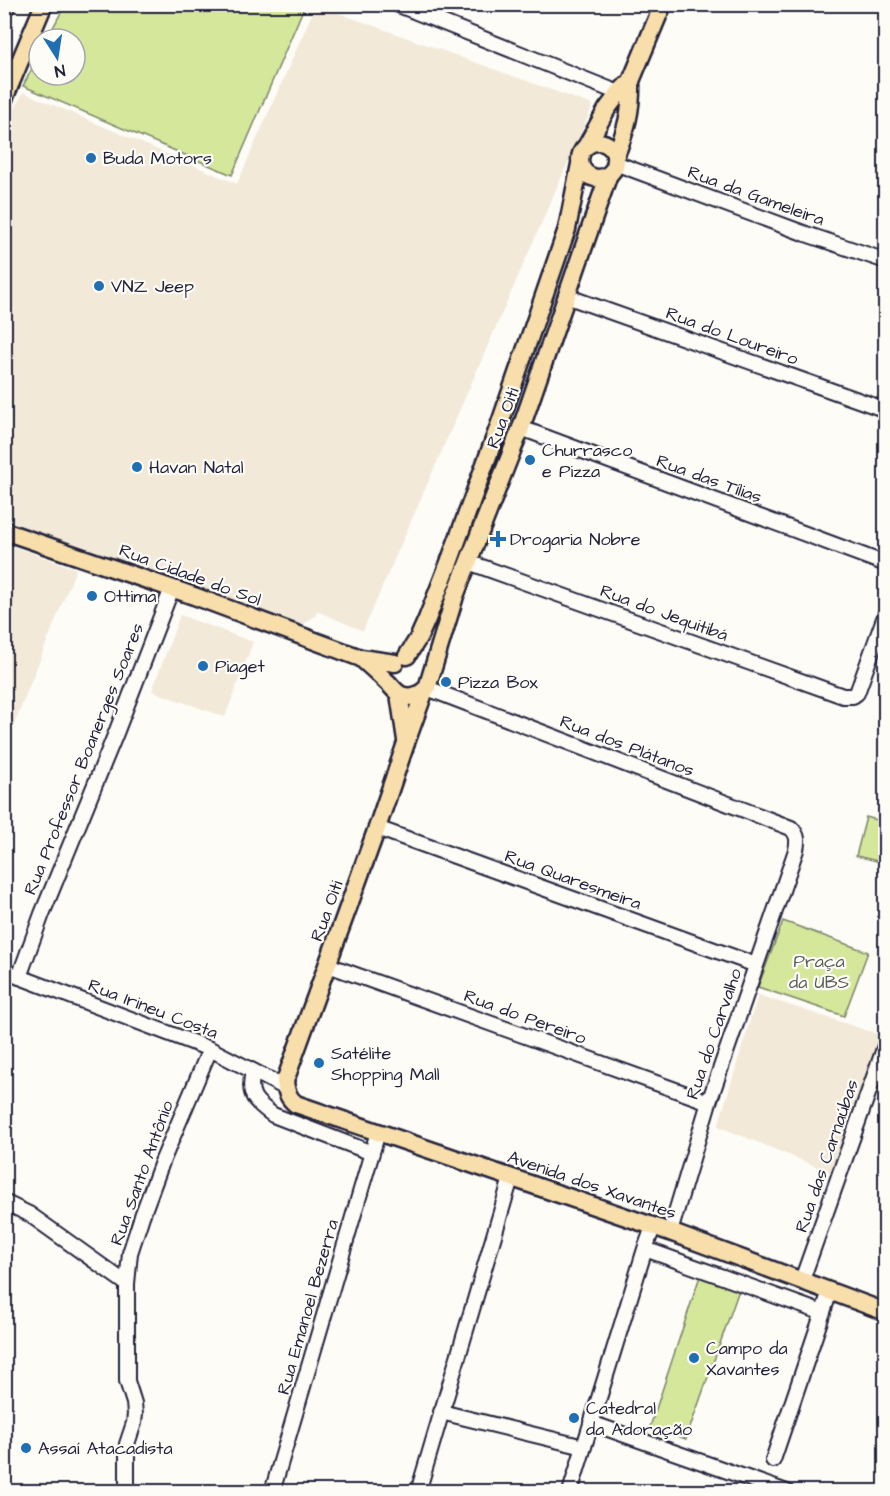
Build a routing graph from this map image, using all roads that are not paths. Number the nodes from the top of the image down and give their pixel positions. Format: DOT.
graph roads {
  1 [pos="44,4"];
  2 [pos="396,4"];
  3 [pos="663,4"];
  4 [pos="625,87"];
  5 [pos="4,99"];
  6 [pos="587,145"];
  7 [pos="580,164"];
  8 [pos="613,165"];
  9 [pos="885,261"];
  10 [pos="566,296"];
  11 [pos="885,410"];
  12 [pos="520,428"];
  13 [pos="4,531"];
  14 [pos="468,562"];
  15 [pos="885,564"];
  16 [pos="172,588"];
  17 [pos="885,613"];
  18 [pos="361,658"];
  19 [pos="401,660"];
  20 [pos="428,684"];
  21 [pos="397,691"];
  22 [pos="407,740"];
  23 [pos="377,828"];
  24 [pos="796,849"];
  25 [pos="328,965"];
  26 [pos="756,965"];
  27 [pos="4,971"];
  28 [pos="19,977"];
  29 [pos="885,1043"];
  30 [pos="210,1049"];
  31 [pos="253,1072"];
  32 [pos="287,1092"];
  33 [pos="709,1102"];
  34 [pos="378,1132"];
  35 [pos="372,1153"];
  36 [pos="512,1178"];
  37 [pos="4,1202"];
  38 [pos="652,1227"];
  39 [pos="670,1232"];
  40 [pos="645,1249"];
  41 [pos="747,1260"];
  42 [pos="781,1272"];
  43 [pos="802,1280"];
  44 [pos="738,1282"];
  45 [pos="127,1284"];
  46 [pos="830,1291"];
  47 [pos="773,1295"];
  48 [pos="823,1312"];
  49 [pos="885,1312"];
  50 [pos="441,1412"];
  51 [pos="591,1423"];
  52 [pos="584,1447"];
  53 [pos="773,1460"];
  54 [pos="781,1490"];
  55 [pos="128,1491"];
  56 [pos="273,1491"];
  57 [pos="418,1491"];
  58 [pos="570,1491"];
  1 -- 5 [label="main road"];
  2 -- 4 [label="street"];
  3 -- 4 [label="main road, Rua Oiti"];
  4 -- 6 [label="main road, Rua Oiti"];
  4 -- 8 [label="main road, Rua Oiti"];
  6 -- 7 [label="main road"];
  6 -- 8 [label="main road"];
  7 -- 8 [label="main road"];
  7 -- 19 [label="main road, Rua Oiti"];
  8 -- 9 [label="street, Rua da Gameleira"];
  8 -- 10 [label="main road, Rua Oiti"];
  10 -- 11 [label="street, Rua do Loureiro"];
  10 -- 12 [label="main road, Rua Oiti"];
  12 -- 14 [label="main road, Rua Oiti"];
  12 -- 15 [label="street, Rua das Tílias"];
  13 -- 16 [label="main road, Rua Cidade do Sol"];
  14 -- 17 [label="street, Rua do Jequitibá"];
  14 -- 20 [label="main road, Rua Oiti"];
  16 -- 18 [label="main road, Rua Cidade do Sol"];
  16 -- 28 [label="street, Rua Professor Boanerges Soares"];
  18 -- 19 [label="main road, Rua Cidade do Sol"];
  18 -- 21 [label="main road, Rua Cidade do Sol"];
  19 -- 20 [label="main road"];
  19 -- 21 [label="main road"];
  20 -- 21 [label="main road"];
  20 -- 22 [label="main road, Rua Oiti"];
  20 -- 24 [label="street, Rua dos Plátanos"];
  21 -- 22 [label="main road, Rua Oiti"];
  22 -- 23 [label="main road, Rua Oiti"];
  23 -- 25 [label="main road, Rua Oiti"];
  23 -- 26 [label="street, Rua Quaresmeira"];
  24 -- 26 [label="street, Rua do Carvalho"];
  25 -- 32 [label="main road, Rua Oiti"];
  25 -- 33 [label="street, Rua do Pereiro"];
  26 -- 33 [label="street, Rua do Carvalho"];
  27 -- 28 [label="street, Rua Irineu Costa"];
  28 -- 30 [label="street, Rua Irineu Costa"];
  29 -- 43 [label="street, Rua das Carnaúbas"];
  30 -- 31 [label="street, Rua Irineu Costa"];
  30 -- 45 [label="street, Rua Santo Antônio"];
  31 -- 32 [label="street, Rua Irineu Costa"];
  31 -- 35 [label="street"];
  32 -- 34 [label="main road, Avenida dos Xavantes"];
  33 -- 39 [label="street, Rua do Carvalho"];
  34 -- 35 [label="street, Rua Emanoel Bezerra"];
  34 -- 36 [label="main road, Avenida dos Xavantes"];
  35 -- 56 [label="street, Rua Emanoel Bezerra"];
  36 -- 38 [label="main road, Avenida dos Xavantes"];
  36 -- 50 [label="street"];
  37 -- 45 [label="street"];
  38 -- 39 [label="main road, Avenida dos Xavantes"];
  38 -- 40 [label="street"];
  39 -- 41 [label="main road, Avenida dos Xavantes"];
  40 -- 44 [label="street"];
  40 -- 51 [label="street"];
  41 -- 42 [label="main road, Avenida dos Xavantes"];
  41 -- 44 [label="street"];
  42 -- 43 [label="main road, Avenida dos Xavantes"];
  42 -- 47 [label="street"];
  43 -- 46 [label="main road, Avenida dos Xavantes"];
  44 -- 47 [label="street"];
  45 -- 55 [label="street, Rua Santo Antônio"];
  46 -- 48 [label="street"];
  46 -- 49 [label="main road, Avenida dos Xavantes"];
  47 -- 48 [label="street"];
  48 -- 53 [label="street"];
  50 -- 52 [label="street"];
  50 -- 57 [label="street"];
  51 -- 52 [label="street"];
  51 -- 54 [label="street"];
  52 -- 58 [label="street"];
}
